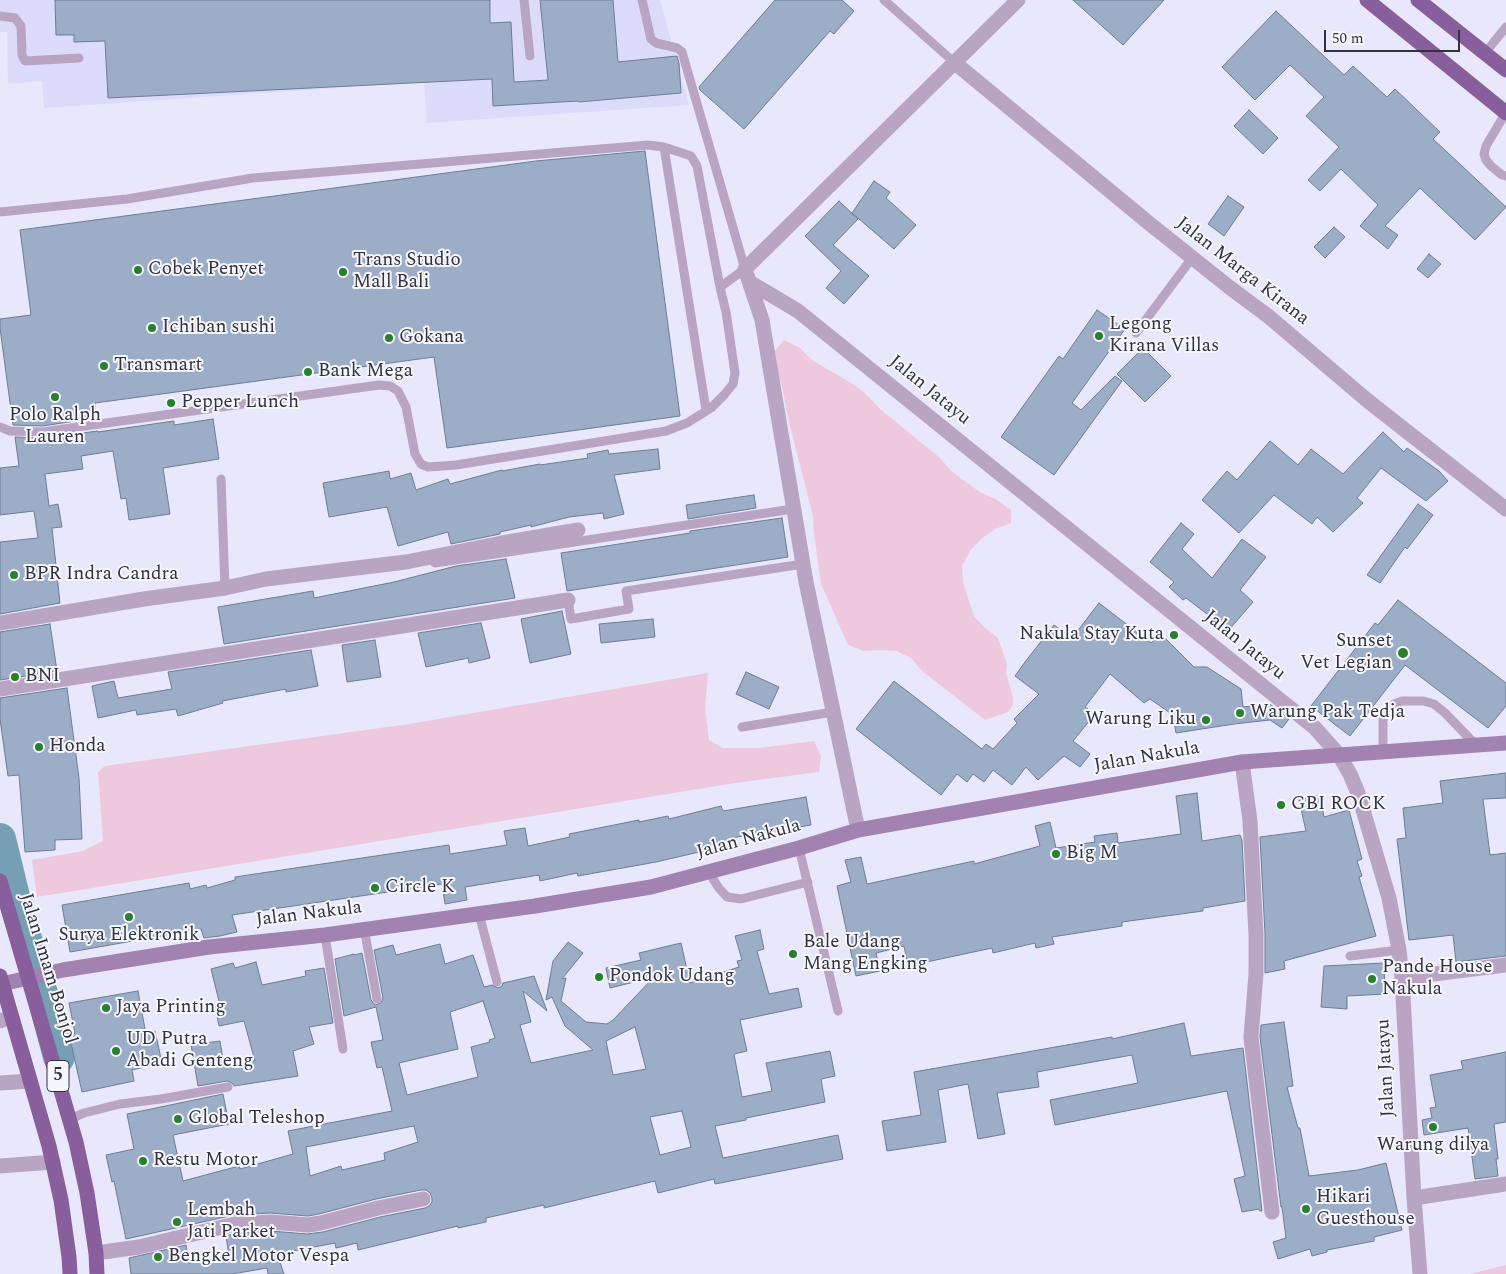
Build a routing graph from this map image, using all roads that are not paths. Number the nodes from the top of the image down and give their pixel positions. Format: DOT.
graph roads {
  1 [pos="524,0"];
  2 [pos="642,0"];
  3 [pos="884,0"];
  4 [pos="1018,0"];
  5 [pos="1367,0"];
  6 [pos="1418,0"];
  7 [pos="0,16"];
  8 [pos="1506,26"];
  9 [pos="1485,53"];
  10 [pos="530,56"];
  11 [pos="80,58"];
  12 [pos="955,63"];
  13 [pos="1506,70"];
  14 [pos="1506,112"];
  15 [pos="664,147"];
  16 [pos="1506,176"];
  17 [pos="0,212"];
  18 [pos="1192,258"];
  19 [pos="748,276"];
  20 [pos="720,287"];
  21 [pos="1136,333"];
  22 [pos="706,410"];
  23 [pos="0,427"];
  24 [pos="221,479"];
  25 [pos="793,509"];
  26 [pos="1506,510"];
  27 [pos="578,530"];
  28 [pos="431,557"];
  29 [pos="803,564"];
  30 [pos="225,588"];
  31 [pos="568,600"];
  32 [pos="0,623"];
  33 [pos="0,689"];
  34 [pos="833,712"];
  35 [pos="742,727"];
  36 [pos="1506,743"];
  37 [pos="1476,746"];
  38 [pos="1383,752"];
  39 [pos="1339,755"];
  40 [pos="1242,762"];
  41 [pos="858,830"];
  42 [pos="799,848"];
  43 [pos="709,872"];
  44 [pos="0,881"];
  45 [pos="808,882"];
  46 [pos="479,914"];
  47 [pos="364,928"];
  48 [pos="326,935"];
  49 [pos="1399,950"];
  50 [pos="1350,956"];
  51 [pos="1506,965"];
  52 [pos="29,978"];
  53 [pos="1402,978"];
  54 [pos="1,980"];
  55 [pos="497,982"];
  56 [pos="376,999"];
  57 [pos="838,1011"];
  58 [pos="6,1019"];
  59 [pos="343,1049"];
  60 [pos="30,1081"];
  61 [pos="0,1083"];
  62 [pos="228,1087"];
  63 [pos="70,1119"];
  64 [pos="53,1162"];
  65 [pos="0,1166"];
  66 [pos="1506,1184"];
  67 [pos="1414,1198"];
  68 [pos="423,1199"];
  69 [pos="1272,1212"];
  70 [pos="96,1254"];
  71 [pos="70,1274"];
  72 [pos="97,1274"];
  73 [pos="1420,1274"];
  1 -- 10 [label="lane"];
  2 -- 19 [label="lane"];
  3 -- 12 [label="lane"];
  4 -- 12 [label="street"];
  5 -- 14 [label="highway"];
  6 -- 9 [label="highway"];
  7 -- 11 [label="lane"];
  8 -- 9 [label="lane"];
  9 -- 13 [label="highway"];
  12 -- 18 [label="street, Jalan Marga Kirana"];
  12 -- 19 [label="street"];
  14 -- 16 [label="lane"];
  15 -- 17 [label="lane"];
  15 -- 20 [label="lane"];
  15 -- 22 [label="lane"];
  18 -- 21 [label="lane"];
  18 -- 26 [label="street, Jalan Marga Kirana"];
  19 -- 20 [label="lane"];
  19 -- 25 [label="street"];
  19 -- 39 [label="street, Jalan Jatayu"];
  20 -- 22 [label="lane"];
  22 -- 23 [label="lane"];
  24 -- 30 [label="lane"];
  25 -- 28 [label="lane"];
  25 -- 29 [label="street"];
  27 -- 28 [label="street"];
  28 -- 30 [label="street"];
  29 -- 31 [label="lane"];
  29 -- 34 [label="street"];
  30 -- 32 [label="street"];
  31 -- 33 [label="street"];
  34 -- 35 [label="lane"];
  34 -- 41 [label="street"];
  36 -- 37 [label="main road, Jalan Nakula"];
  37 -- 38 [label="main road, Jalan Nakula"];
  37 -- 38 [label="lane"];
  38 -- 39 [label="main road, Jalan Nakula"];
  39 -- 40 [label="main road, Jalan Nakula"];
  39 -- 49 [label="street, Jalan Jatayu"];
  40 -- 41 [label="main road, Jalan Nakula"];
  40 -- 69 [label="street"];
  41 -- 42 [label="main road, Jalan Nakula"];
  42 -- 43 [label="main road, Jalan Nakula"];
  42 -- 45 [label="lane"];
  43 -- 45 [label="lane"];
  43 -- 46 [label="main road, Jalan Nakula"];
  44 -- 52 [label="highway, Jalan Imam Bonjol / 5"];
  45 -- 57 [label="lane"];
  46 -- 47 [label="main road, Jalan Nakula"];
  46 -- 55 [label="lane"];
  47 -- 48 [label="main road, Jalan Nakula"];
  47 -- 56 [label="lane"];
  48 -- 52 [label="main road, Jalan Nakula"];
  48 -- 59 [label="lane"];
  49 -- 50 [label="lane"];
  49 -- 53 [label="street, Jalan Jatayu"];
  51 -- 53 [label="street"];
  52 -- 54 [label="main road, Jalan Nakula"];
  52 -- 63 [label="highway, Jalan Imam Bonjol / 5"];
  53 -- 67 [label="street, Jalan Jatayu"];
  54 -- 58 [label="highway, 5"];
  58 -- 60 [label="highway, 5"];
  60 -- 61 [label="street"];
  60 -- 64 [label="highway, 5"];
  62 -- 63 [label="lane"];
  63 -- 70 [label="highway, Jalan Imam Bonjol / 5"];
  64 -- 65 [label="street"];
  64 -- 71 [label="highway, 5"];
  66 -- 67 [label="street"];
  67 -- 73 [label="street, Jalan Jatayu"];
  68 -- 70 [label="street"];
  70 -- 72 [label="highway, Jalan Imam Bonjol / 5"];
}
